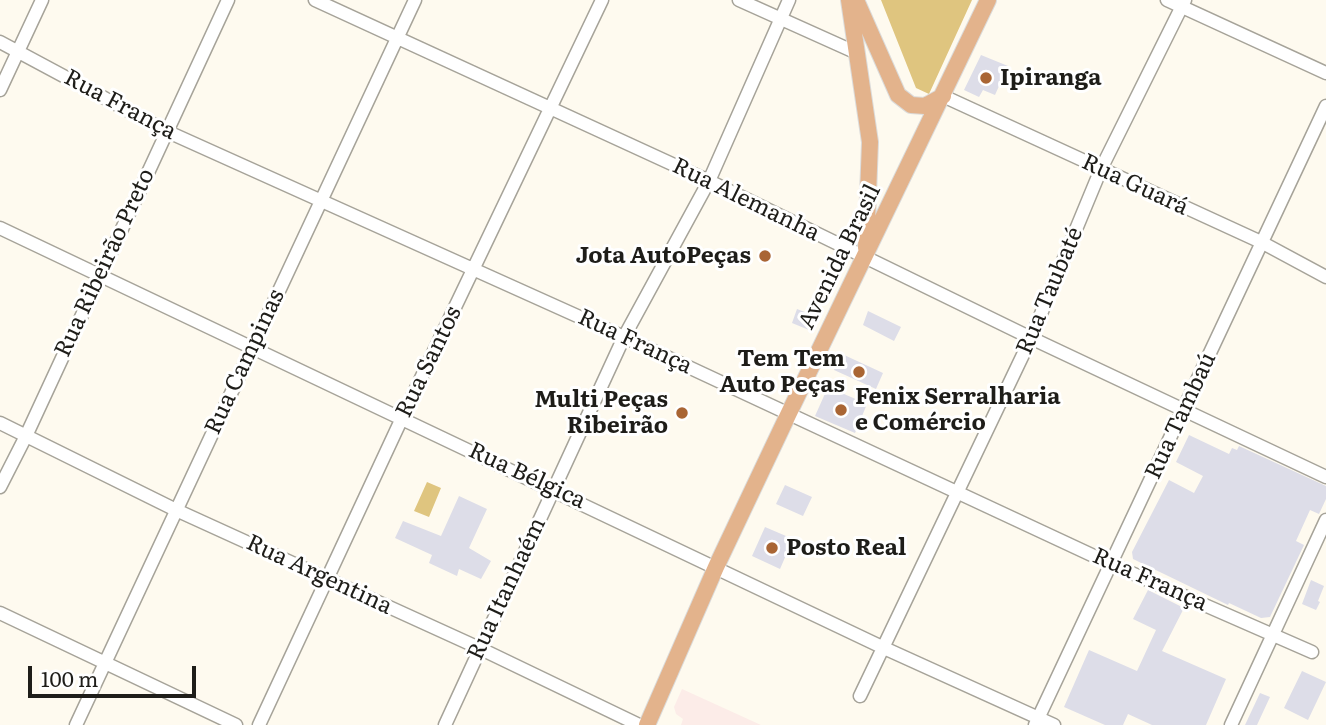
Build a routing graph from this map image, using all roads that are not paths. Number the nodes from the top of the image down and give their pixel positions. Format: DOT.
graph roads {
  1 [pos="42,0"];
  2 [pos="228,0"];
  3 [pos="315,0"];
  4 [pos="415,0"];
  5 [pos="602,0"];
  6 [pos="739,0"];
  7 [pos="789,0"];
  8 [pos="849,0"];
  9 [pos="856,0"];
  10 [pos="988,0"];
  11 [pos="1167,0"];
  12 [pos="1184,3"];
  13 [pos="780,19"];
  14 [pos="398,38"];
  15 [pos="0,42"];
  16 [pos="19,51"];
  17 [pos="857,53"];
  18 [pos="1326,73"];
  19 [pos="0,90"];
  20 [pos="943,96"];
  21 [pos="1326,106"];
  22 [pos="550,108"];
  23 [pos="166,131"];
  24 [pos="1101,169"];
  25 [pos="709,181"];
  26 [pos="321,200"];
  27 [pos="0,228"];
  28 [pos="1261,243"];
  29 [pos="865,257"];
  30 [pos="473,268"];
  31 [pos="98,276"];
  32 [pos="1326,277"];
  33 [pos="624,337"];
  34 [pos="1031,338"];
  35 [pos="253,347"];
  36 [pos="1184,409"];
  37 [pos="788,415"];
  38 [pos="402,418"];
  39 [pos="0,423"];
  40 [pos="26,436"];
  41 [pos="1326,477"];
  42 [pos="0,488"];
  43 [pos="554,489"];
  44 [pos="958,491"];
  45 [pos="176,509"];
  46 [pos="1326,520"];
  47 [pos="1111,564"];
  48 [pos="716,567"];
  49 [pos="327,579"];
  50 [pos="0,612"];
  51 [pos="1273,635"];
  52 [pos="479,648"];
  53 [pos="884,648"];
  54 [pos="1312,652"];
  55 [pos="105,663"];
  56 [pos="860,696"];
  57 [pos="1036,721"];
  58 [pos="76,725"];
  59 [pos="236,725"];
  60 [pos="259,725"];
  61 [pos="445,725"];
  62 [pos="639,725"];
  63 [pos="647,725"];
  64 [pos="1054,725"];
  65 [pos="1231,725"];
  1 -- 16 [label="street"];
  2 -- 23 [label="street, Rua Ribeirão Preto"];
  3 -- 14 [label="street, Rua Alemanha"];
  4 -- 14 [label="street, Rua Campinas"];
  5 -- 22 [label="street, Rua Santos"];
  6 -- 13 [label="street"];
  7 -- 13 [label="street, Rua Itanhaém"];
  8 -- 17 [label="main road"];
  9 -- 20 [label="main road"];
  10 -- 20 [label="main road, Avenida Brasil"];
  11 -- 12 [label="street"];
  12 -- 18 [label="street"];
  12 -- 24 [label="street, Rua Taubaté"];
  13 -- 17 [label="street"];
  13 -- 25 [label="street, Rua Itanhaém"];
  14 -- 22 [label="street, Rua Alemanha"];
  14 -- 26 [label="street, Rua Campinas"];
  15 -- 16 [label="street, Rua França"];
  16 -- 19 [label="street"];
  16 -- 23 [label="street, Rua França"];
  17 -- 29 [label="main road"];
  20 -- 24 [label="street, Rua Guará"];
  20 -- 29 [label="main road, Avenida Brasil"];
  21 -- 28 [label="street, Rua Tambaú"];
  22 -- 25 [label="street, Rua Alemanha"];
  22 -- 30 [label="street, Rua Santos"];
  23 -- 26 [label="street, Rua França"];
  23 -- 31 [label="street, Rua Ribeirão Preto"];
  24 -- 28 [label="street, Rua Guará"];
  24 -- 34 [label="street, Rua Taubaté"];
  25 -- 29 [label="street, Rua Alemanha"];
  25 -- 33 [label="street, Rua Itanhaém"];
  26 -- 30 [label="street, Rua França"];
  26 -- 35 [label="street, Rua Campinas"];
  27 -- 31 [label="street, Rua Bélgica"];
  28 -- 32 [label="street, Rua Guará"];
  28 -- 36 [label="street, Rua Tambaú"];
  29 -- 34 [label="street, Rua Alemanha"];
  29 -- 37 [label="main road, Avenida Brasil"];
  30 -- 33 [label="street, Rua França"];
  30 -- 38 [label="street, Rua Santos"];
  31 -- 35 [label="street, Rua Bélgica"];
  31 -- 40 [label="street, Rua Ribeirão Preto"];
  33 -- 37 [label="street, Rua França"];
  33 -- 43 [label="street, Rua Itanhaém"];
  34 -- 36 [label="street, Rua Alemanha"];
  34 -- 44 [label="street, Rua Taubaté"];
  35 -- 38 [label="street, Rua Bélgica"];
  35 -- 45 [label="street, Rua Campinas"];
  36 -- 41 [label="street, Rua Alemanha"];
  36 -- 47 [label="street, Rua Tambaú"];
  37 -- 44 [label="street, Rua França"];
  37 -- 48 [label="main road, Avenida Brasil"];
  38 -- 43 [label="street, Rua Bélgica"];
  38 -- 49 [label="street, Rua Santos"];
  39 -- 40 [label="street, Rua Argentina"];
  40 -- 42 [label="street, Rua Ribeirão Preto"];
  40 -- 45 [label="street, Rua Argentina"];
  43 -- 48 [label="street, Rua Bélgica"];
  43 -- 52 [label="street, Rua Itanhaém"];
  44 -- 47 [label="street, Rua França"];
  44 -- 53 [label="street, Rua Taubaté"];
  45 -- 49 [label="street, Rua Argentina"];
  45 -- 55 [label="street, Rua Campinas"];
  46 -- 51 [label="street"];
  47 -- 51 [label="street, Rua França"];
  47 -- 57 [label="street, Rua Tambaú"];
  48 -- 53 [label="street, Rua Bélgica"];
  48 -- 63 [label="main road, Avenida Brasil"];
  49 -- 52 [label="street, Rua Argentina"];
  49 -- 60 [label="street, Rua Santos"];
  50 -- 55 [label="street"];
  51 -- 54 [label="street, Rua França"];
  51 -- 65 [label="street"];
  52 -- 61 [label="street, Rua Itanhaém"];
  52 -- 62 [label="street, Rua Argentina"];
  53 -- 56 [label="street, Rua Taubaté"];
  53 -- 57 [label="street, Rua Bélgica"];
  55 -- 58 [label="street, Rua Campinas"];
  55 -- 59 [label="street"];
  57 -- 64 [label="street, Rua Bélgica"];
}
